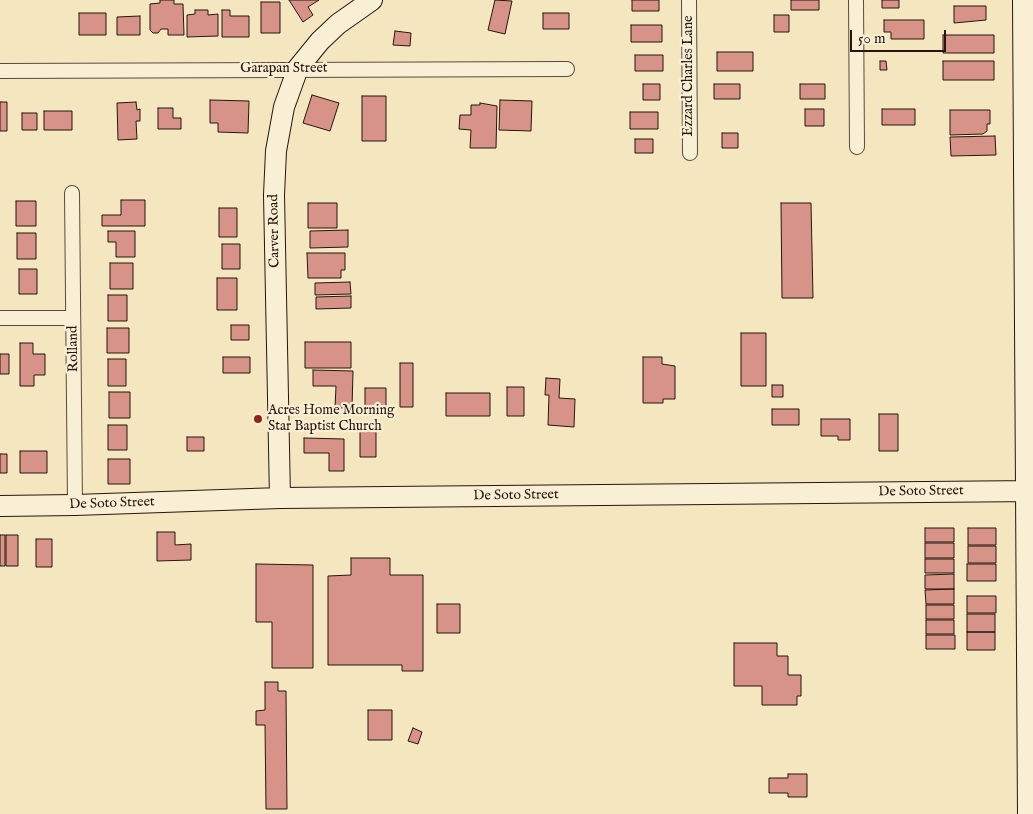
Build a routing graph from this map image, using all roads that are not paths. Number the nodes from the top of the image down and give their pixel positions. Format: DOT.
graph roads {
  1 [pos="372,0"];
  2 [pos="689,0"];
  3 [pos="856,0"];
  4 [pos="1023,0"];
  5 [pos="298,68"];
  6 [pos="567,69"];
  7 [pos="0,71"];
  8 [pos="857,147"];
  9 [pos="690,153"];
  10 [pos="72,193"];
  11 [pos="0,318"];
  12 [pos="73,318"];
  13 [pos="1030,492"];
  14 [pos="280,498"];
  15 [pos="0,506"];
  16 [pos="75,506"];
  17 [pos="1028,814"];
  1 -- 5 [label="street, Carver Road"];
  2 -- 9 [label="street, Ezzard Charles Lane"];
  3 -- 8 [label="street"];
  4 -- 13 [label="street"];
  5 -- 6 [label="street, Garapan Street"];
  5 -- 7 [label="street, Garapan Street"];
  5 -- 14 [label="street, Carver Road"];
  10 -- 12 [label="street, Rolland"];
  11 -- 12 [label="street"];
  12 -- 16 [label="street, Rolland"];
  13 -- 14 [label="street, De Soto Street"];
  13 -- 17 [label="street"];
  14 -- 16 [label="street, De Soto Street"];
  15 -- 16 [label="street, De Soto Street"];
}
